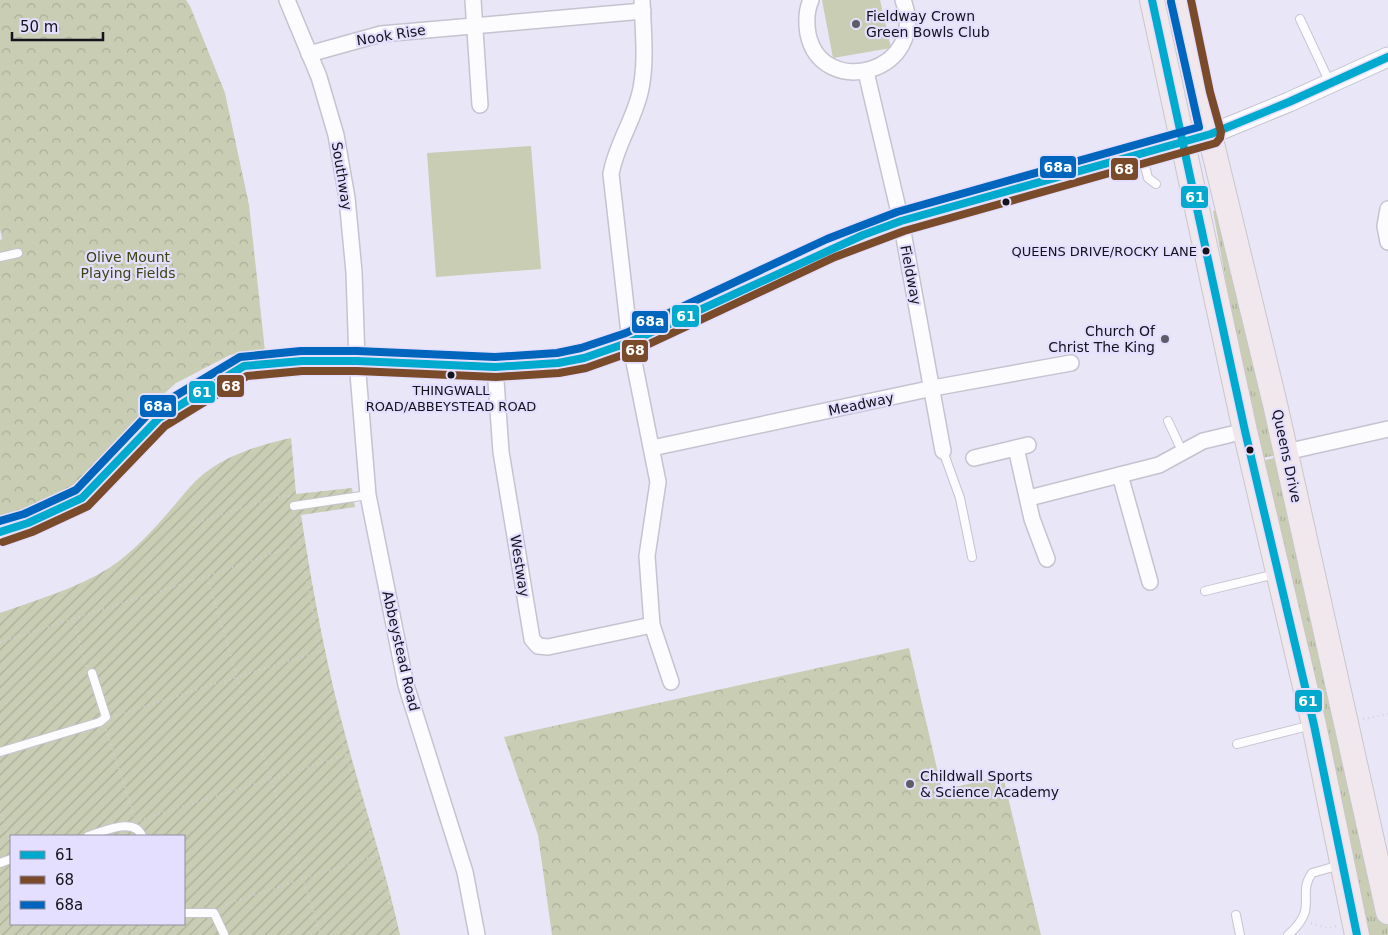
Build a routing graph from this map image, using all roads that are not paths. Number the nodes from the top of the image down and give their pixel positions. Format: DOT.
graph roads {
  1 [pos="287,0"];
  2 [pos="473,0"];
  3 [pos="811,0"];
  4 [pos="903,0"];
  5 [pos="1152,0"];
  6 [pos="1181,0"];
  7 [pos="642,6"];
  8 [pos="1300,19"];
  9 [pos="475,27"];
  10 [pos="309,54"];
  11 [pos="1388,57"];
  12 [pos="866,72"];
  13 [pos="1330,83"];
  14 [pos="480,105"];
  15 [pos="1211,134"];
  16 [pos="1181,142"];
  17 [pos="1141,152"];
  18 [pos="1156,184"];
  19 [pos="1388,209"];
  20 [pos="901,221"];
  21 [pos="1388,242"];
  22 [pos="18,253"];
  23 [pos="0,257"];
  24 [pos="630,342"];
  25 [pos="357,360"];
  26 [pos="1071,363"];
  27 [pos="495,367"];
  28 [pos="933,388"];
  29 [pos="1168,421"];
  30 [pos="1388,429"];
  31 [pos="1245,431"];
  32 [pos="652,448"];
  33 [pos="943,451"];
  34 [pos="1286,452"];
  35 [pos="1183,453"];
  36 [pos="974,458"];
  37 [pos="1120,475"];
  38 [pos="368,495"];
  39 [pos="1029,498"];
  40 [pos="298,505"];
  41 [pos="0,532"];
  42 [pos="972,557"];
  43 [pos="1048,561"];
  44 [pos="1278,574"];
  45 [pos="1150,582"];
  46 [pos="1205,590"];
  47 [pos="652,625"];
  48 [pos="92,673"];
  49 [pos="671,682"];
  50 [pos="1314,725"];
  51 [pos="1237,744"];
  52 [pos="0,752"];
  53 [pos="91,835"];
  54 [pos="142,835"];
  55 [pos="1342,865"];
  56 [pos="1388,908"];
  57 [pos="185,913"];
  58 [pos="1236,915"];
  59 [pos="1351,930"];
  60 [pos="224,934"];
  61 [pos="477,935"];
  62 [pos="1240,935"];
  63 [pos="1288,935"];
  1 -- 10 [label="street, Southway"];
  2 -- 9 [label="street"];
  3 -- 12 [label="street"];
  4 -- 12 [label="street"];
  5 -- 16 [label="highway"];
  6 -- 15 [label="highway, Queens Drive"];
  7 -- 9 [label="street, Nook Rise"];
  7 -- 24 [label="street"];
  8 -- 13 [label="lane"];
  9 -- 10 [label="street, Nook Rise"];
  9 -- 14 [label="street"];
  10 -- 25 [label="street, Southway"];
  11 -- 13 [label="street"];
  12 -- 20 [label="street, Fieldway"];
  13 -- 15 [label="street"];
  15 -- 16 [label="street"];
  15 -- 34 [label="highway, Queens Drive"];
  16 -- 17 [label="street"];
  16 -- 31 [label="highway"];
  17 -- 18 [label="lane"];
  17 -- 20 [label="street"];
  19 -- 21 [label="street"];
  20 -- 24 [label="street"];
  20 -- 28 [label="street, Fieldway"];
  22 -- 23 [label="lane"];
  24 -- 27 [label="street"];
  24 -- 32 [label="street"];
  25 -- 27 [label="street"];
  25 -- 38 [label="street, Abbeystead Road"];
  25 -- 41 [label="street"];
  26 -- 28 [label="street, Meadway"];
  27 -- 47 [label="street, Westway"];
  28 -- 32 [label="street, Meadway"];
  28 -- 33 [label="street, Fieldway"];
  29 -- 35 [label="lane"];
  30 -- 34 [label="street"];
  31 -- 35 [label="street"];
  31 -- 44 [label="highway"];
  32 -- 47 [label="street"];
  33 -- 42 [label="lane"];
  34 -- 56 [label="highway, Queens Drive"];
  35 -- 37 [label="street"];
  36 -- 39 [label="street"];
  37 -- 39 [label="street"];
  37 -- 45 [label="street"];
  38 -- 40 [label="lane"];
  38 -- 61 [label="street, Abbeystead Road"];
  39 -- 43 [label="street"];
  44 -- 46 [label="lane"];
  44 -- 50 [label="highway"];
  47 -- 49 [label="street"];
  48 -- 52 [label="lane"];
  50 -- 51 [label="lane"];
  50 -- 55 [label="highway"];
  53 -- 54 [label="lane"];
  55 -- 59 [label="highway"];
  55 -- 63 [label="lane"];
  57 -- 60 [label="lane"];
  58 -- 62 [label="lane"];
}
